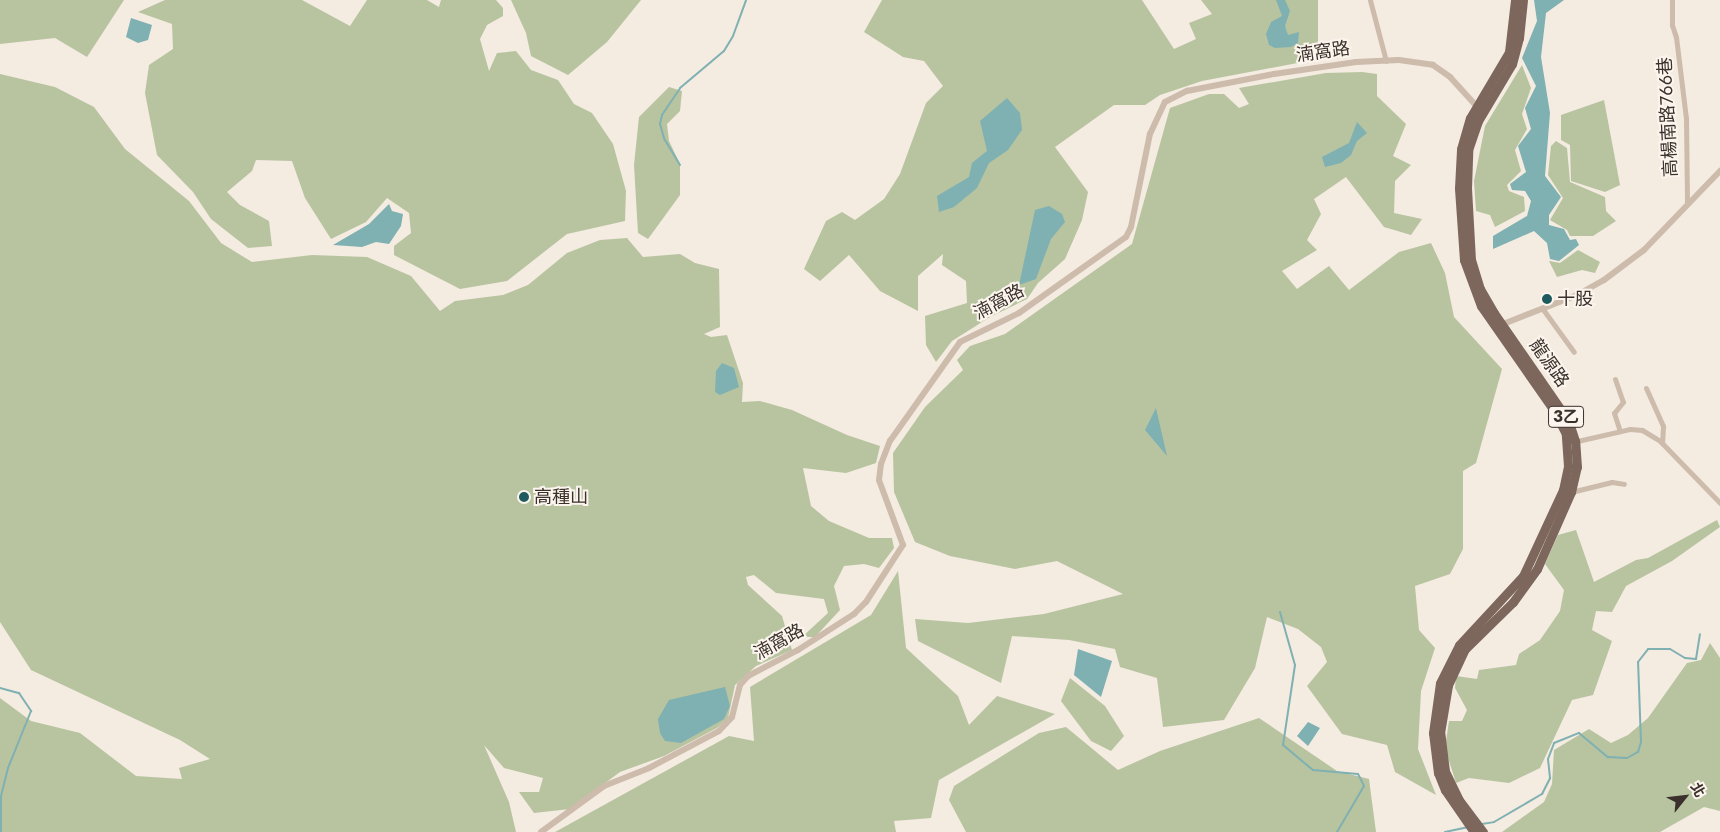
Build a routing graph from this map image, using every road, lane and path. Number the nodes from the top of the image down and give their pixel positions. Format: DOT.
graph roads {
  1 [pos="1370,0"];
  2 [pos="1515,0"];
  3 [pos="1523,0"];
  4 [pos="1672,0"];
  5 [pos="1386,60"];
  6 [pos="1479,109"];
  7 [pos="1720,171"];
  8 [pos="1687,204"];
  9 [pos="1542,308"];
  10 [pos="1498,326"];
  11 [pos="1574,352"];
  12 [pos="1615,379"];
  13 [pos="1646,388"];
  14 [pos="1620,431"];
  15 [pos="1572,442"];
  16 [pos="1662,443"];
  17 [pos="1624,484"];
  18 [pos="1571,492"];
  19 [pos="1720,503"];
  20 [pos="1475,828"];
  21 [pos="542,832"];
  1 -- 5 [label="street"];
  2 -- 6 [label="main road, 3乙"];
  3 -- 6 [label="main road, 3乙"];
  4 -- 8 [label="street, 高楊南路766巷"];
  5 -- 6 [label="street, 湳窩路"];
  5 -- 21 [label="street, 湳窩路"];
  6 -- 10 [label="main road, 3乙"];
  7 -- 8 [label="street"];
  8 -- 9 [label="street"];
  9 -- 10 [label="street"];
  9 -- 11 [label="street"];
  10 -- 15 [label="main road, 3乙"];
  12 -- 14 [label="street"];
  13 -- 16 [label="street"];
  14 -- 15 [label="street"];
  14 -- 16 [label="street"];
  15 -- 18 [label="main road, 3乙"];
  15 -- 20 [label="main road, 3乙"];
  16 -- 19 [label="street"];
  17 -- 18 [label="street"];
  18 -- 20 [label="main road, 3乙"];
}
